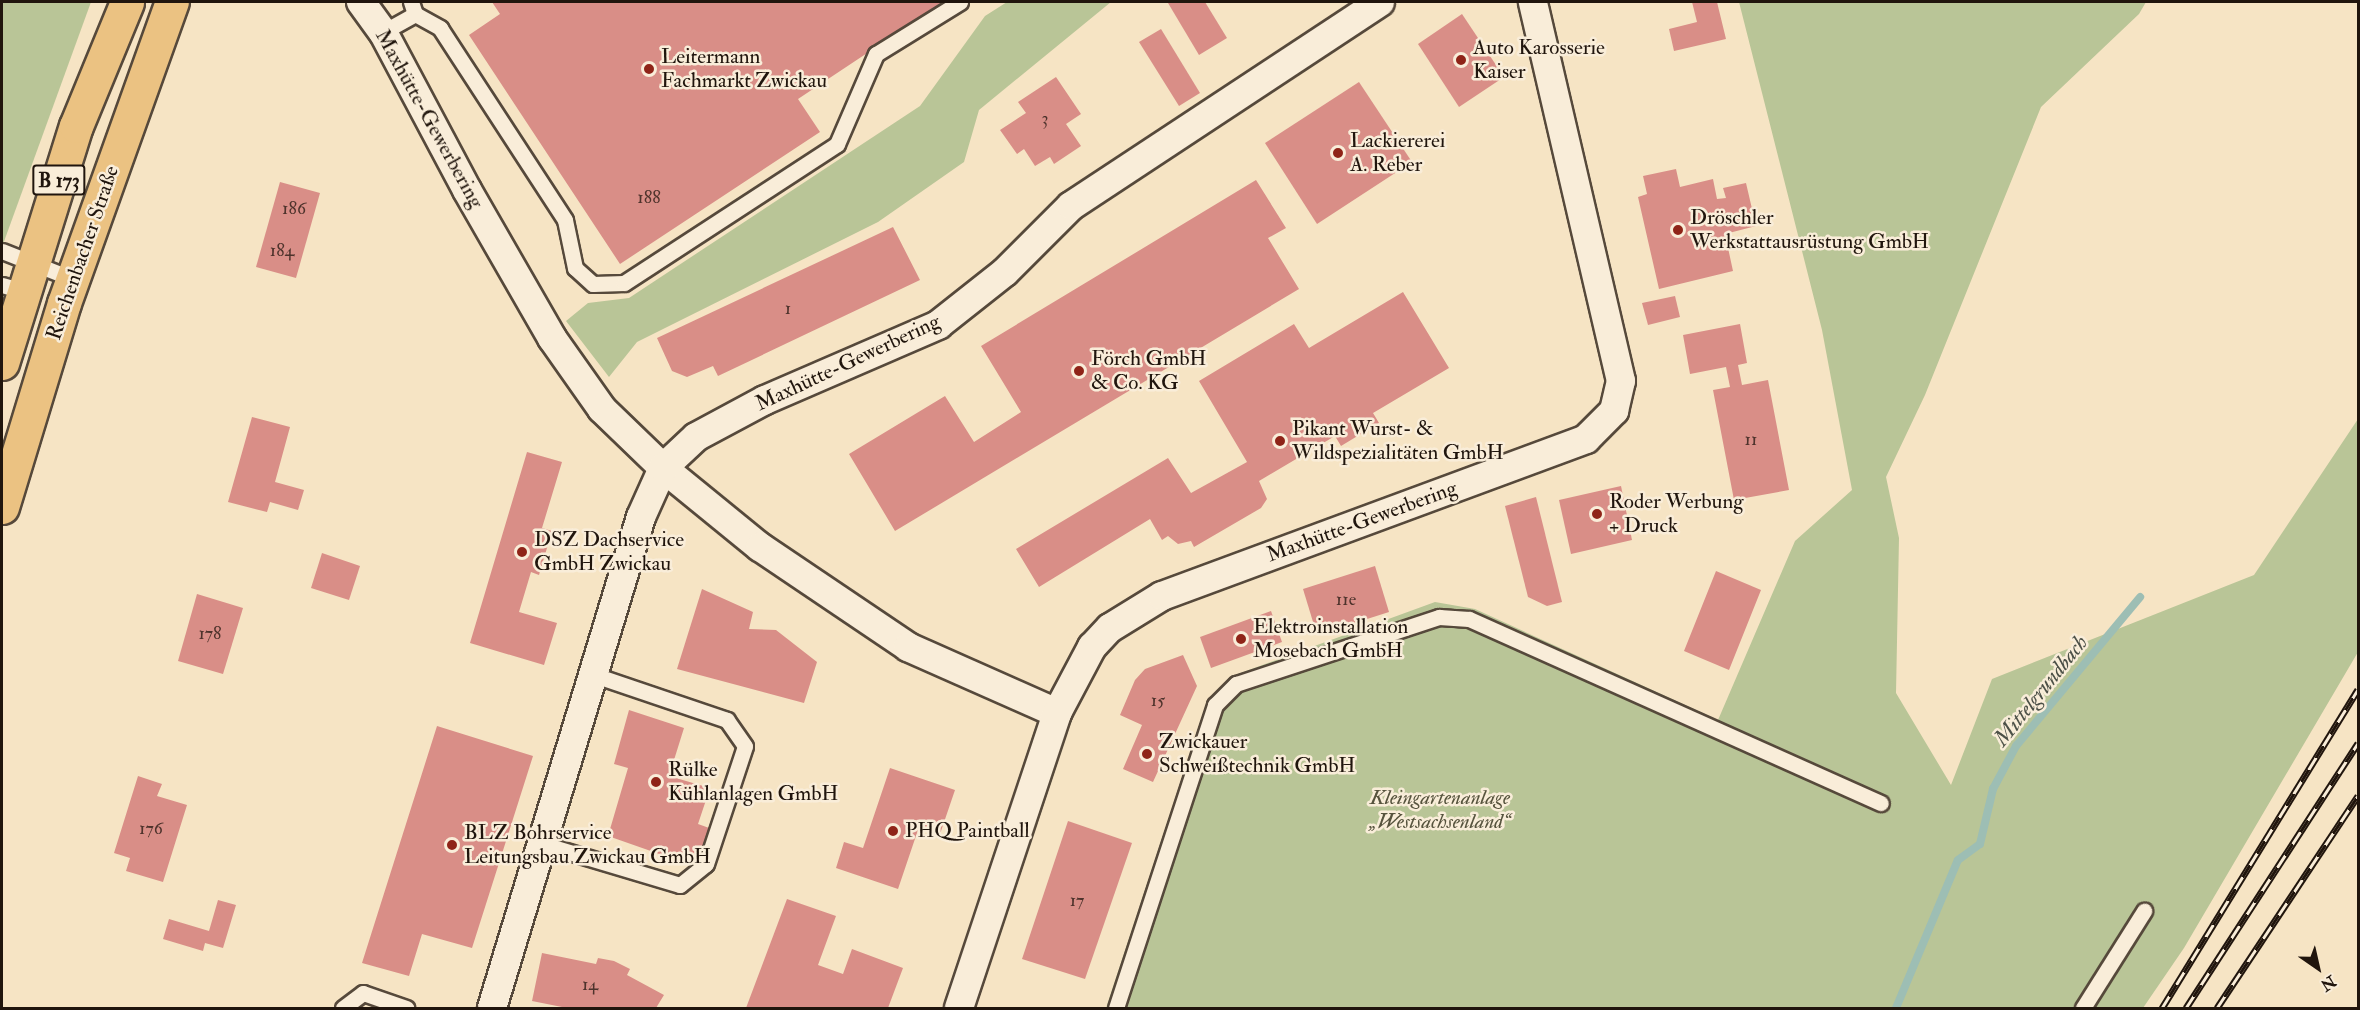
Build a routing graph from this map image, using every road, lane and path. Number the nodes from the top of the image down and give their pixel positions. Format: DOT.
graph roads {
  1 [pos="127,2"];
  2 [pos="172,2"];
  3 [pos="361,2"];
  4 [pos="960,2"];
  5 [pos="1380,2"];
  6 [pos="1533,2"];
  7 [pos="413,8"];
  8 [pos="384,32"];
  9 [pos="2,250"];
  10 [pos="73,279"];
  11 [pos="19,280"];
  12 [pos="2,363"];
  13 [pos="663,468"];
  14 [pos="2,507"];
  15 [pos="594,675"];
  16 [pos="1057,713"];
  17 [pos="1881,803"];
  18 [pos="539,843"];
  19 [pos="2144,911"];
  20 [pos="343,1008"];
  21 [pos="406,1008"];
  22 [pos="492,1008"];
  23 [pos="959,1008"];
  24 [pos="1116,1008"];
  25 [pos="2083,1008"];
  1 -- 11 [label="main road, Reichenbacher Straße / B 173"];
  2 -- 10 [label="main road, Reichenbacher Straße / B 173"];
  3 -- 8 [label="street, Maxhütte-Gewerbering"];
  4 -- 7 [label="lane"];
  5 -- 13 [label="street, Maxhütte-Gewerbering"];
  6 -- 16 [label="street, Maxhütte-Gewerbering"];
  7 -- 8 [label="lane"];
  8 -- 13 [label="street, Maxhütte-Gewerbering"];
  9 -- 11 [label="lane"];
  10 -- 11 [label="lane"];
  10 -- 14 [label="main road, Reichenbacher Straße / B 173"];
  11 -- 12 [label="main road, Reichenbacher Straße / B 173"];
  13 -- 15 [label="street, Maxhütte-Gewerbering"];
  13 -- 16 [label="street, Maxhütte-Gewerbering"];
  15 -- 18 [label="street, Maxhütte-Gewerbering"];
  15 -- 18 [label="lane"];
  16 -- 23 [label="street, Maxhütte-Gewerbering"];
  17 -- 24 [label="lane"];
  18 -- 22 [label="street, Maxhütte-Gewerbering"];
  19 -- 25 [label="lane"];
  20 -- 21 [label="lane"];
}
